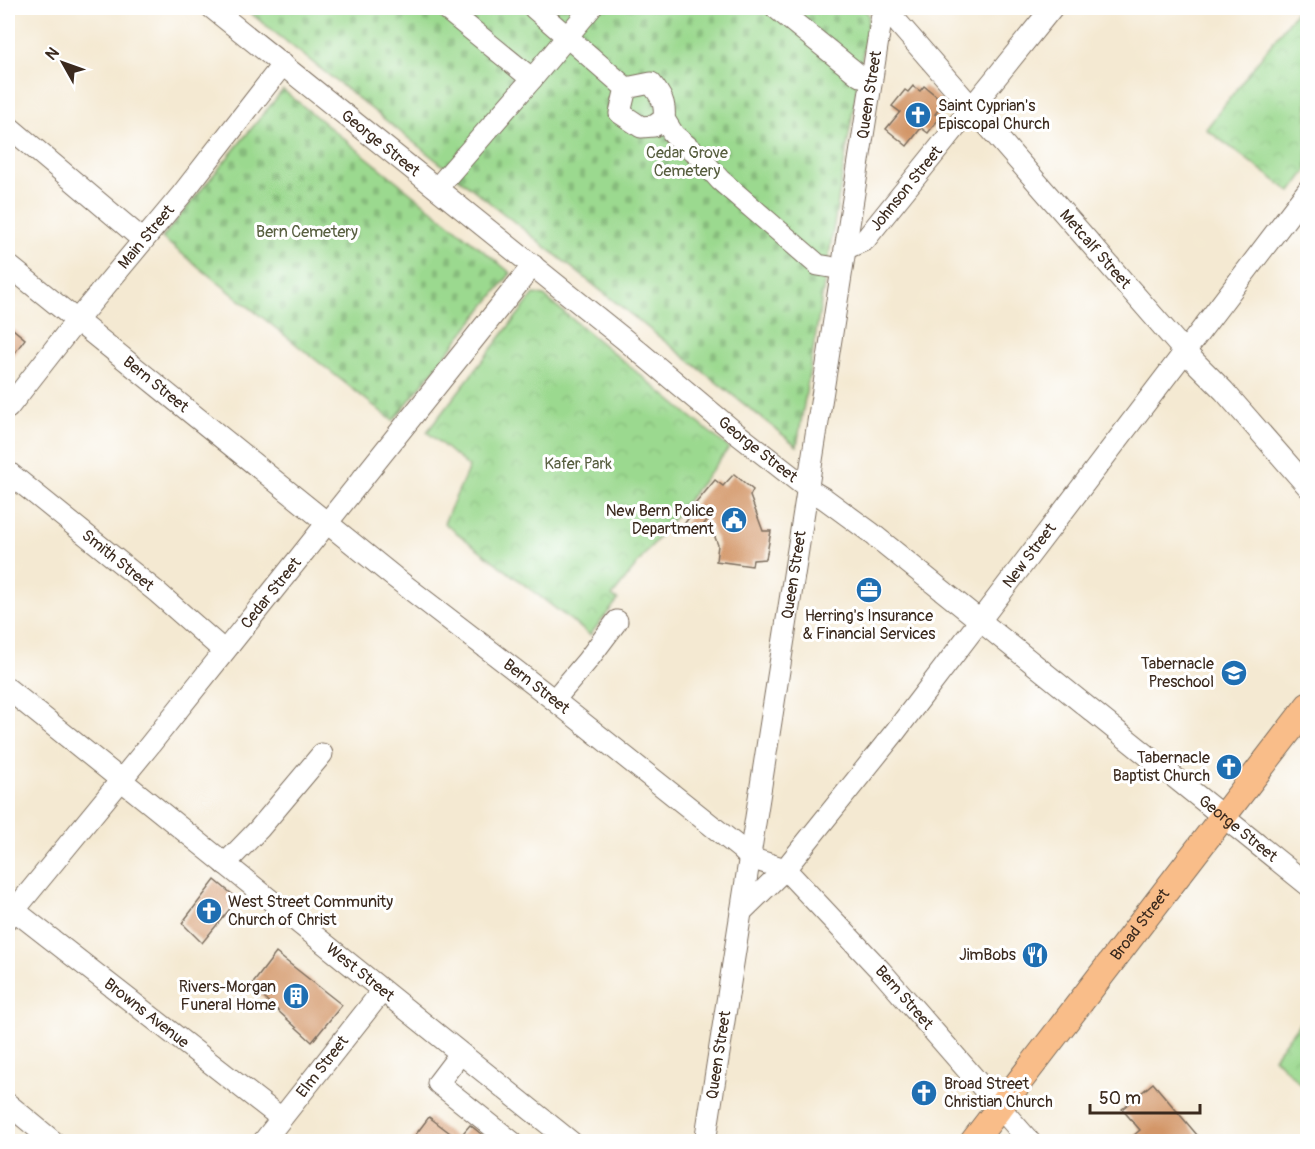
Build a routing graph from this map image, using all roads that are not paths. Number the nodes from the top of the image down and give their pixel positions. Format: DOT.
graph roads {
  1 [pos="212,8"];
  2 [pos="445,8"];
  3 [pos="534,8"];
  4 [pos="591,8"];
  5 [pos="776,8"];
  6 [pos="884,8"];
  7 [pos="1052,8"];
  8 [pos="568,35"];
  9 [pos="283,64"];
  10 [pos="860,76"];
  11 [pos="532,79"];
  12 [pos="626,88"];
  13 [pos="972,106"];
  14 [pos="664,119"];
  15 [pos="8,126"];
  16 [pos="437,188"];
  17 [pos="1308,190"];
  18 [pos="143,240"];
  19 [pos="845,249"];
  20 [pos="8,265"];
  21 [pos="533,265"];
  22 [pos="830,267"];
  23 [pos="77,320"];
  24 [pos="1184,351"];
  25 [pos="8,408"];
  26 [pos="8,472"];
  27 [pos="1308,487"];
  28 [pos="808,489"];
  29 [pos="327,524"];
  30 [pos="979,620"];
  31 [pos="616,621"];
  32 [pos="224,651"];
  33 [pos="8,689"];
  34 [pos="554,700"];
  35 [pos="1308,706"];
  36 [pos="1308,733"];
  37 [pos="322,754"];
  38 [pos="120,779"];
  39 [pos="1229,823"];
  40 [pos="750,858"];
  41 [pos="225,864"];
  42 [pos="785,869"];
  43 [pos="1308,885"];
  44 [pos="10,910"];
  45 [pos="741,912"];
  46 [pos="382,992"];
  47 [pos="460,1054"];
  48 [pos="8,1104"];
  49 [pos="1005,1113"];
  50 [pos="281,1118"];
  51 [pos="267,1140"];
  52 [pos="54,1142"];
  53 [pos="512,1142"];
  54 [pos="571,1142"];
  55 [pos="705,1142"];
  56 [pos="973,1142"];
  57 [pos="994,1142"];
  58 [pos="1030,1142"];
  1 -- 9 [label="street, George Street"];
  2 -- 11 [label="street"];
  3 -- 8 [label="street"];
  4 -- 8 [label="street"];
  5 -- 10 [label="street"];
  6 -- 13 [label="street, Metcalf Street"];
  6 -- 19 [label="street, Queen Street"];
  7 -- 13 [label="street, Johnson Street"];
  8 -- 11 [label="street"];
  8 -- 12 [label="street"];
  9 -- 16 [label="street, George Street"];
  9 -- 18 [label="street, Main Street"];
  11 -- 16 [label="street"];
  12 -- 14 [label="street"];
  12 -- 14 [label="street"];
  13 -- 19 [label="street, Johnson Street"];
  13 -- 24 [label="street, Metcalf Street"];
  14 -- 22 [label="street"];
  15 -- 18 [label="street"];
  16 -- 21 [label="street, George Street"];
  17 -- 24 [label="street, New Street"];
  18 -- 23 [label="street, Main Street"];
  19 -- 28 [label="street, Queen Street"];
  20 -- 23 [label="street, Bern Street"];
  21 -- 28 [label="street, George Street"];
  21 -- 29 [label="street, Cedar Street"];
  23 -- 25 [label="street, Main Street"];
  23 -- 29 [label="street, Bern Street"];
  24 -- 27 [label="street, Metcalf Street"];
  24 -- 30 [label="street, New Street"];
  26 -- 32 [label="street, Smith Street"];
  28 -- 30 [label="street, George Street"];
  28 -- 40 [label="street, Queen Street"];
  29 -- 32 [label="street, Cedar Street"];
  29 -- 34 [label="street, Bern Street"];
  30 -- 39 [label="street, George Street"];
  30 -- 42 [label="street, New Street"];
  31 -- 34 [label="street"];
  32 -- 38 [label="street, Cedar Street"];
  33 -- 38 [label="street, West Street"];
  34 -- 40 [label="street, Bern Street"];
  35 -- 39 [label="main road, Broad Street"];
  36 -- 39 [label="main road, Broad Street"];
  37 -- 41 [label="street"];
  38 -- 41 [label="street, West Street"];
  38 -- 44 [label="street, Cedar Street"];
  39 -- 43 [label="street, George Street"];
  39 -- 49 [label="main road, Broad Street"];
  40 -- 42 [label="street, Bern Street"];
  40 -- 45 [label="street, Queen Street"];
  41 -- 46 [label="street, West Street"];
  42 -- 45 [label="street, New Street"];
  42 -- 49 [label="street, Bern Street"];
  44 -- 50 [label="street, Browns Avenue"];
  45 -- 55 [label="street, Queen Street"];
  46 -- 47 [label="street, West Street"];
  46 -- 50 [label="street, Elm Street"];
  47 -- 53 [label="street"];
  47 -- 54 [label="street, West Street"];
  48 -- 52 [label="street"];
  49 -- 56 [label="main road, Broad Street"];
  49 -- 57 [label="main road, Broad Street"];
  49 -- 58 [label="street, Bern Street"];
  50 -- 51 [label="street, Elm Street"];
}
